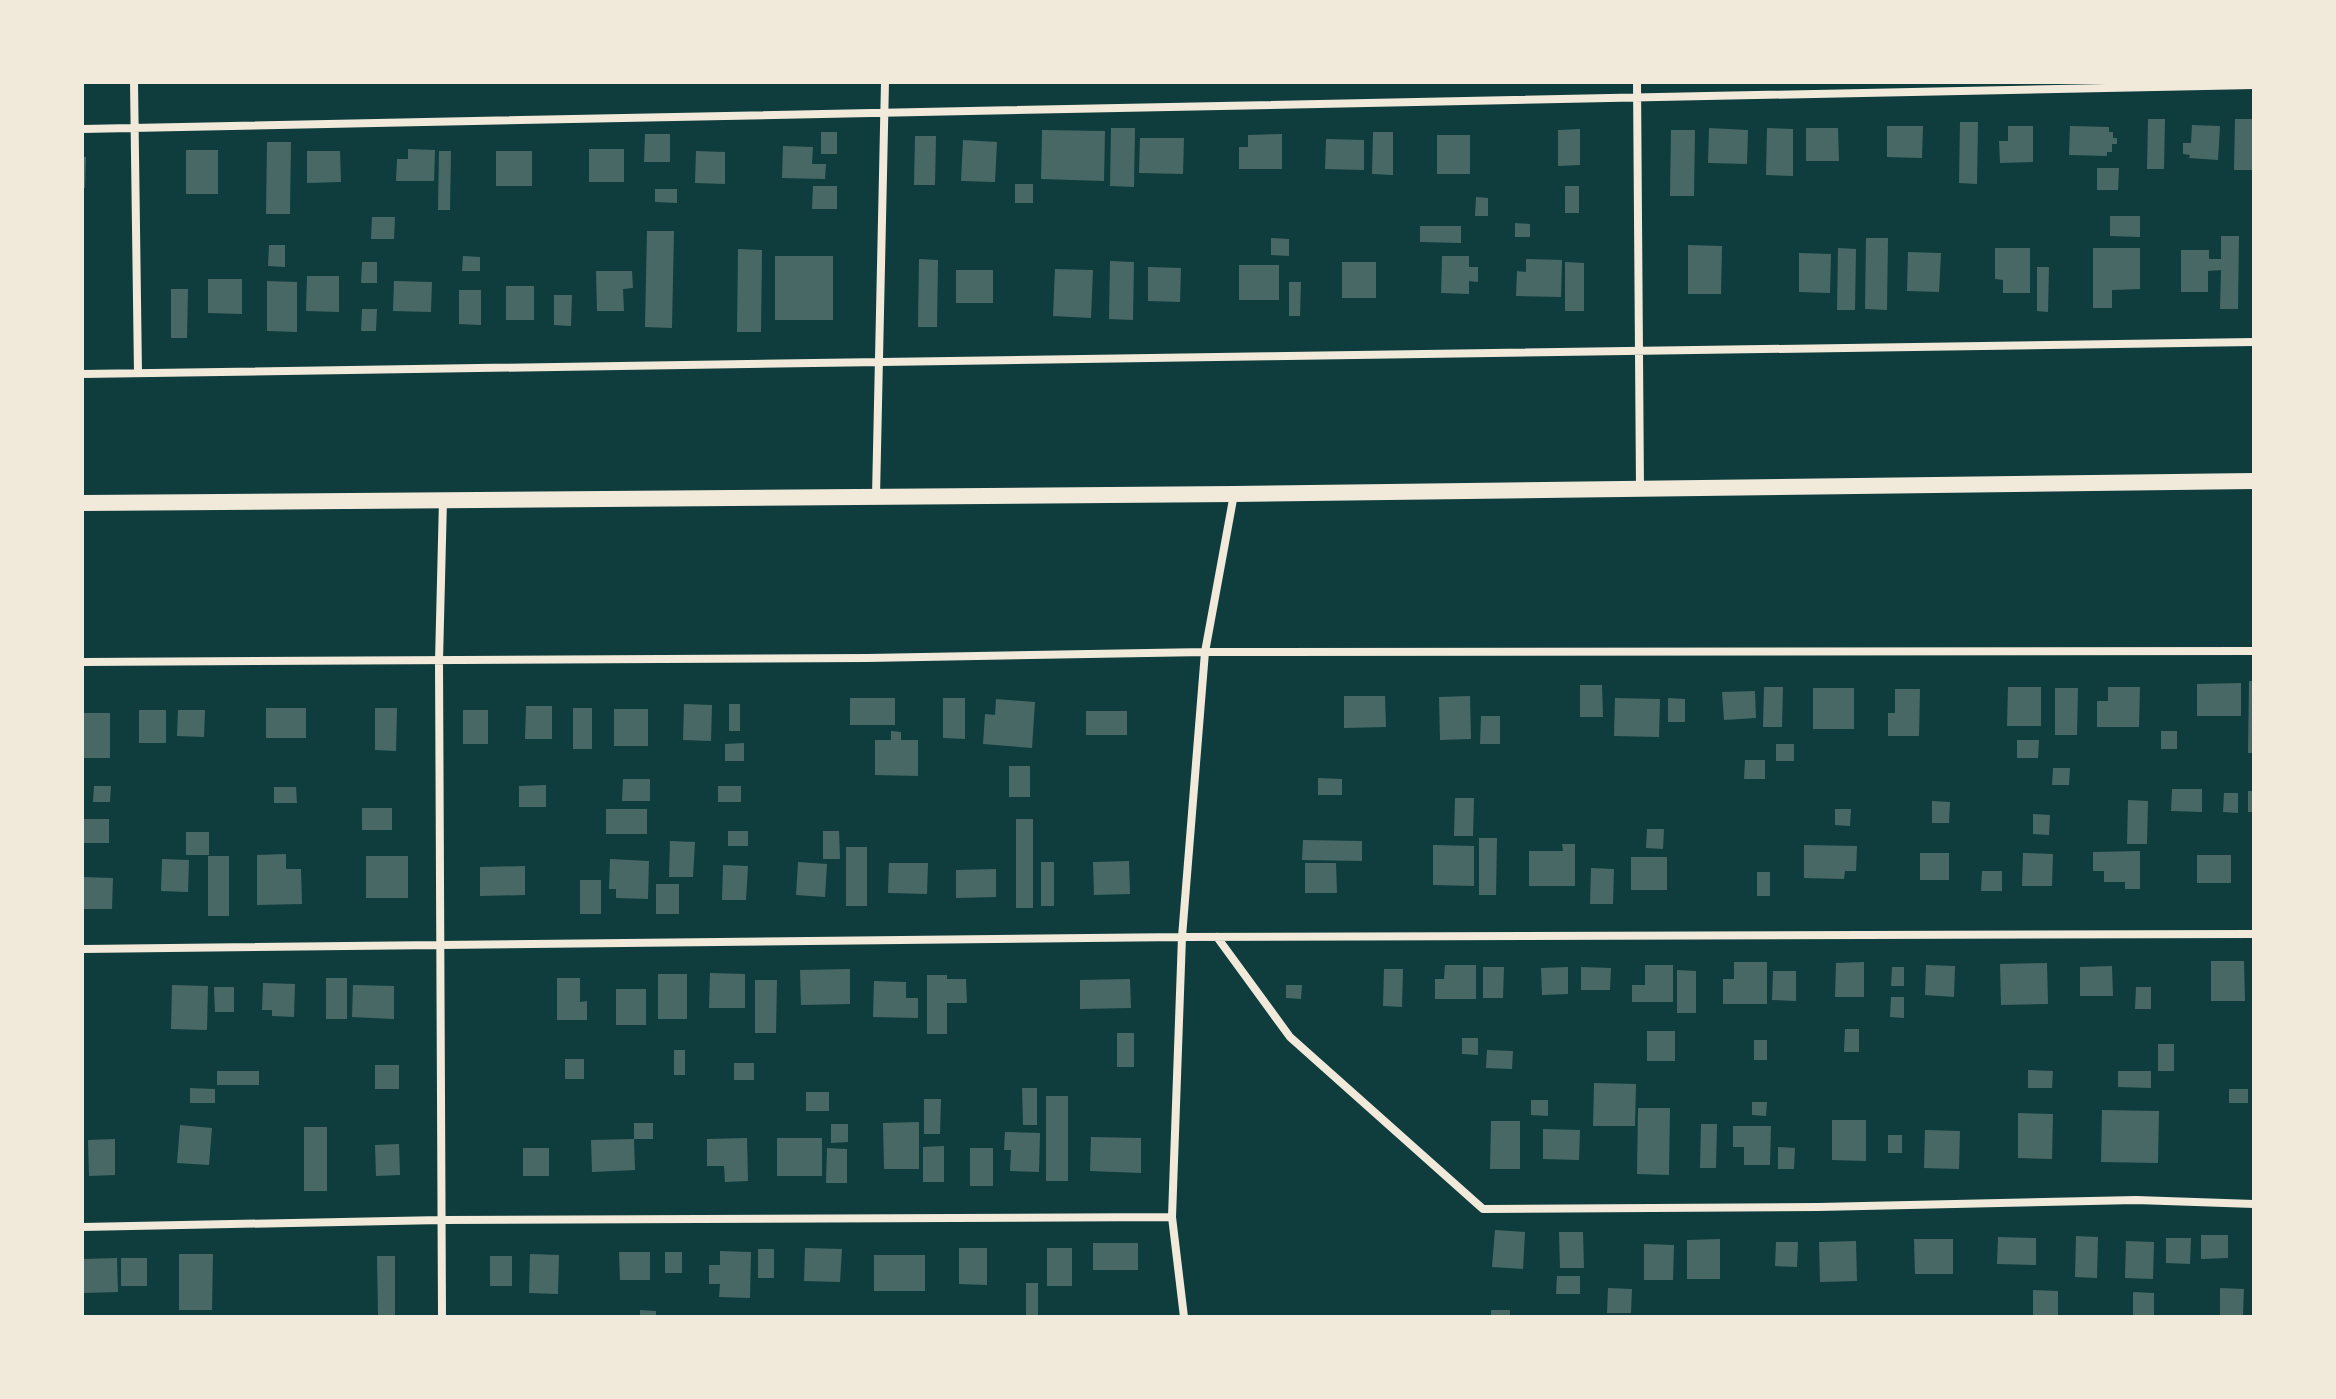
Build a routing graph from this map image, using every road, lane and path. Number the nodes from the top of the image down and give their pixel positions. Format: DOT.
graph roads {
  1 [pos="134,82"];
  2 [pos="885,82"];
  3 [pos="1637,82"];
  4 [pos="2254,85"];
  5 [pos="1637,96"];
  6 [pos="886,115"];
  7 [pos="134,128"];
  8 [pos="82,129"];
  9 [pos="2254,342"];
  10 [pos="1637,352"];
  11 [pos="879,360"];
  12 [pos="138,373"];
  13 [pos="82,374"];
  14 [pos="2254,481"];
  15 [pos="1640,490"];
  16 [pos="1234,494"];
  17 [pos="876,496"];
  18 [pos="443,499"];
  19 [pos="82,503"];
  20 [pos="2254,651"];
  21 [pos="1205,652"];
  22 [pos="439,661"];
  23 [pos="82,662"];
  24 [pos="2254,934"];
  25 [pos="1182,937"];
  26 [pos="1217,937"];
  27 [pos="441,946"];
  28 [pos="82,949"];
  29 [pos="2254,1204"];
  30 [pos="1172,1217"];
  31 [pos="442,1220"];
  32 [pos="82,1227"];
  33 [pos="442,1317"];
  34 [pos="1184,1317"];
  1 -- 7 [label="street"];
  2 -- 6 [label="street"];
  3 -- 5 [label="street"];
  4 -- 5 [label="street"];
  5 -- 6 [label="street"];
  5 -- 10 [label="street"];
  6 -- 7 [label="street"];
  6 -- 11 [label="street"];
  7 -- 8 [label="street"];
  7 -- 12 [label="street"];
  9 -- 10 [label="street"];
  10 -- 11 [label="street"];
  10 -- 15 [label="street"];
  11 -- 12 [label="street"];
  11 -- 17 [label="street"];
  12 -- 13 [label="street"];
  14 -- 15 [label="main road"];
  15 -- 16 [label="main road"];
  16 -- 17 [label="main road"];
  16 -- 21 [label="street"];
  17 -- 18 [label="main road"];
  18 -- 19 [label="main road"];
  18 -- 22 [label="street"];
  20 -- 21 [label="street"];
  21 -- 22 [label="street"];
  21 -- 25 [label="street"];
  22 -- 23 [label="street"];
  22 -- 27 [label="street"];
  24 -- 26 [label="street"];
  25 -- 26 [label="street"];
  25 -- 27 [label="street"];
  25 -- 30 [label="street"];
  26 -- 29 [label="street"];
  27 -- 28 [label="street"];
  27 -- 31 [label="street"];
  30 -- 31 [label="street"];
  30 -- 34 [label="street"];
  31 -- 32 [label="street"];
  31 -- 33 [label="street"];
}
